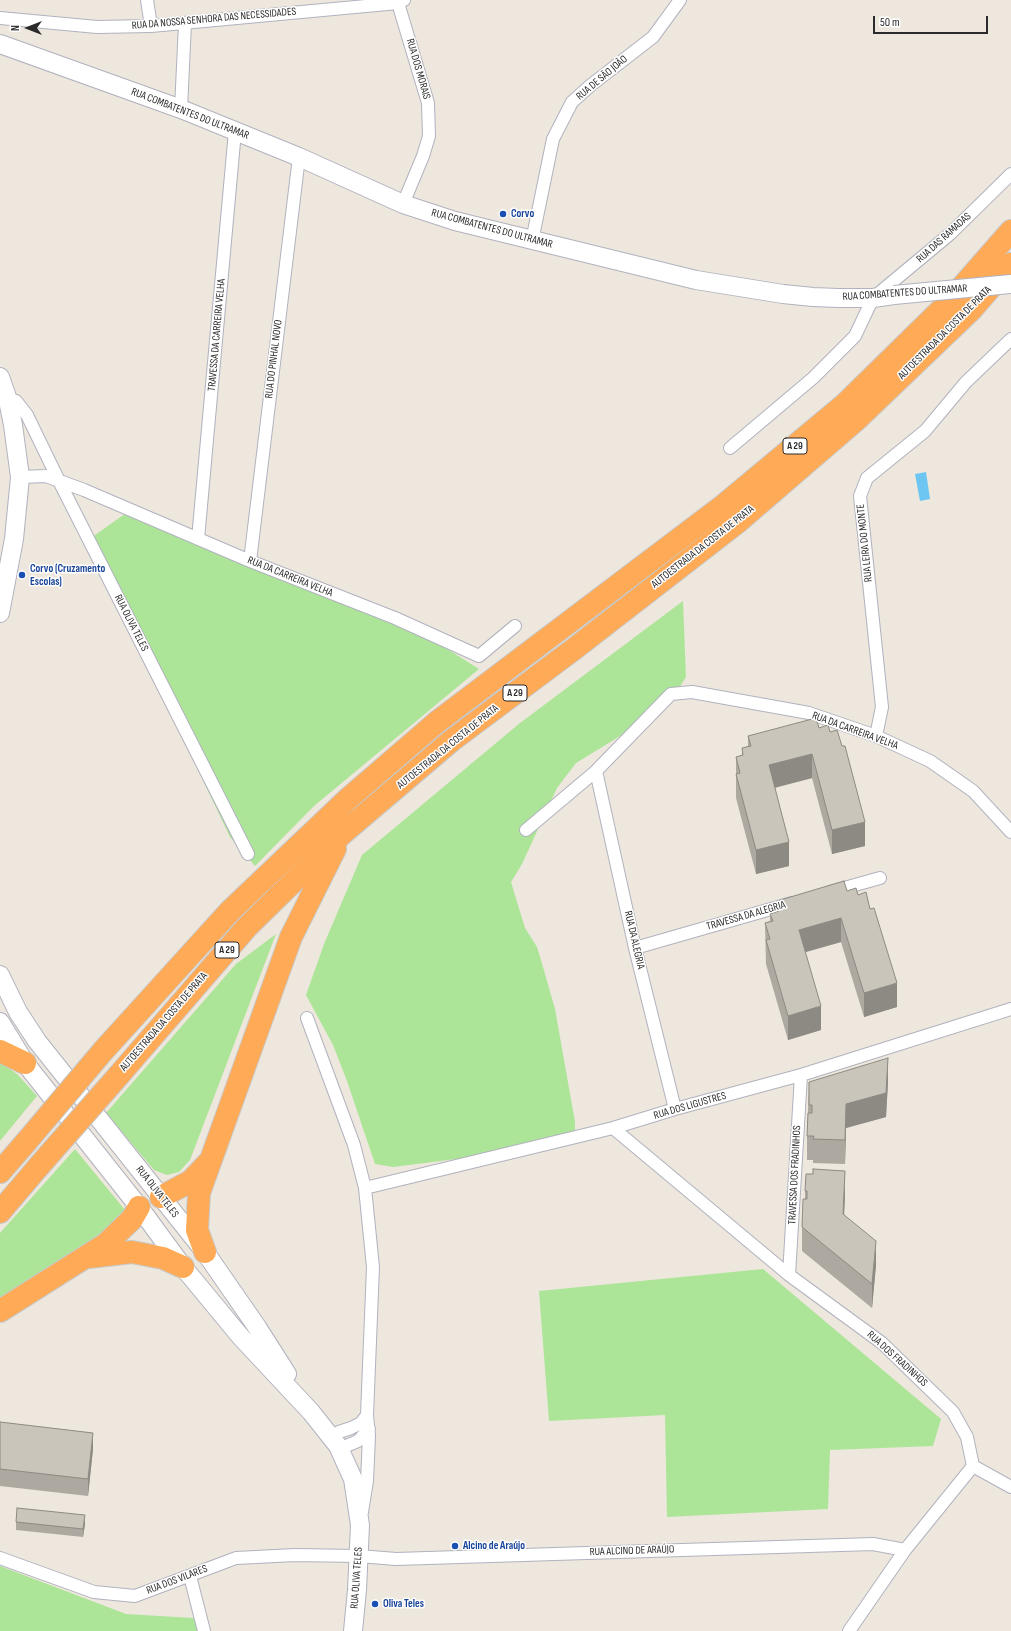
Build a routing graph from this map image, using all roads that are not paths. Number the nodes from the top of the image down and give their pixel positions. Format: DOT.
graph roads {
  1 [pos="147,0"];
  2 [pos="680,0"];
  3 [pos="401,1"];
  4 [pos="0,18"];
  5 [pos="185,23"];
  6 [pos="151,26"];
  7 [pos="0,44"];
  8 [pos="181,109"];
  9 [pos="235,131"];
  10 [pos="299,157"];
  11 [pos="1011,174"];
  12 [pos="402,204"];
  13 [pos="1011,231"];
  14 [pos="532,241"];
  15 [pos="1011,264"];
  16 [pos="1011,284"];
  17 [pos="872,298"];
  18 [pos="1011,339"];
  19 [pos="0,377"];
  20 [pos="8,400"];
  21 [pos="730,448"];
  22 [pos="20,477"];
  23 [pos="59,481"];
  24 [pos="198,539"];
  25 [pos="250,561"];
  26 [pos="5,563"];
  27 [pos="0,613"];
  28 [pos="515,626"];
  29 [pos="876,736"];
  30 [pos="596,771"];
  31 [pos="526,830"];
  32 [pos="1011,832"];
  33 [pos="343,833"];
  34 [pos="248,854"];
  35 [pos="880,878"];
  36 [pos="819,895"];
  37 [pos="804,900"];
  38 [pos="635,948"];
  39 [pos="0,975"];
  40 [pos="0,1003"];
  41 [pos="1011,1009"];
  42 [pos="18,1012"];
  43 [pos="307,1018"];
  44 [pos="0,1022"];
  45 [pos="0,1051"];
  46 [pos="25,1063"];
  47 [pos="801,1075"];
  48 [pos="675,1109"];
  49 [pos="613,1128"];
  50 [pos="131,1158"];
  51 [pos="211,1161"];
  52 [pos="0,1172"];
  53 [pos="365,1188"];
  54 [pos="161,1197"];
  55 [pos="139,1200"];
  56 [pos="0,1212"];
  57 [pos="205,1252"];
  58 [pos="83,1258"];
  59 [pos="183,1267"];
  60 [pos="789,1275"];
  61 [pos="0,1311"];
  62 [pos="311,1412"];
  63 [pos="367,1415"];
  64 [pos="368,1429"];
  65 [pos="335,1444"];
  66 [pos="973,1466"];
  67 [pos="1011,1487"];
  68 [pos="360,1525"];
  69 [pos="905,1550"];
  70 [pos="359,1556"];
  71 [pos="0,1558"];
  72 [pos="190,1576"];
  73 [pos="204,1631"];
  74 [pos="352,1631"];
  75 [pos="849,1631"];
  1 -- 6 [label="street"];
  2 -- 14 [label="street, RUA DE SÃO JOÃO"];
  3 -- 5 [label="street, RUA DA NOSSA SENHORA DAS NECESSIDADES"];
  3 -- 12 [label="street, RUA DOS MORAIS"];
  4 -- 6 [label="street, RUA DA NOSSA SENHORA DAS NECESSIDADES"];
  5 -- 6 [label="street, RUA DA NOSSA SENHORA DAS NECESSIDADES"];
  5 -- 8 [label="street"];
  7 -- 8 [label="main road, RUA COMBATENTES DO ULTRAMAR"];
  8 -- 9 [label="main road, RUA COMBATENTES DO ULTRAMAR"];
  9 -- 10 [label="main road, RUA COMBATENTES DO ULTRAMAR"];
  9 -- 24 [label="street, TRAVESSA DA CARREIRA VELHA"];
  10 -- 12 [label="main road, RUA COMBATENTES DO ULTRAMAR"];
  10 -- 25 [label="street, RUA DO PINHAL NOVO"];
  11 -- 17 [label="street, RUA DAS RAMADAS"];
  12 -- 14 [label="main road, RUA COMBATENTES DO ULTRAMAR"];
  13 -- 52 [label="highway, AUTOESTRADA DA COSTA DE PRATA / A 29, bridge"];
  14 -- 17 [label="main road, RUA COMBATENTES DO ULTRAMAR"];
  15 -- 33 [label="highway, AUTOESTRADA DA COSTA DE PRATA / A 29"];
  16 -- 17 [label="main road, RUA COMBATENTES DO ULTRAMAR, bridge"];
  17 -- 21 [label="street"];
  18 -- 29 [label="street, RUA LEIRA DO MONTE"];
  19 -- 20 [label="main road"];
  20 -- 22 [label="main road"];
  20 -- 23 [label="street, RUA OLIVA TELES"];
  22 -- 23 [label="street, RUA DA CARREIRA VELHA"];
  22 -- 26 [label="main road"];
  23 -- 24 [label="street, RUA DA CARREIRA VELHA"];
  23 -- 34 [label="street, RUA OLIVA TELES"];
  24 -- 25 [label="street, RUA DA CARREIRA VELHA"];
  25 -- 28 [label="street, RUA DA CARREIRA VELHA"];
  26 -- 27 [label="main road"];
  29 -- 30 [label="street, RUA DA CARREIRA VELHA"];
  29 -- 32 [label="street, RUA DA CARREIRA VELHA"];
  30 -- 31 [label="street"];
  30 -- 38 [label="street, RUA DA ALEGRIA"];
  33 -- 51 [label="highway"];
  33 -- 56 [label="highway, AUTOESTRADA DA COSTA DE PRATA / A 29, bridge"];
  35 -- 36 [label="street"];
  37 -- 38 [label="street, TRAVESSA DA ALEGRIA"];
  38 -- 48 [label="street, RUA DA ALEGRIA"];
  39 -- 42 [label="main road, RUA OLIVA TELES"];
  40 -- 42 [label="main road"];
  41 -- 47 [label="street, RUA DOS LIGUSTRES"];
  42 -- 50 [label="main road, RUA OLIVA TELES"];
  43 -- 53 [label="street, RUA OLIVA TELES"];
  44 -- 46 [label="main road, RUA OLIVA TELES"];
  45 -- 46 [label="highway"];
  46 -- 55 [label="main road, RUA OLIVA TELES"];
  47 -- 48 [label="street, RUA DOS LIGUSTRES"];
  47 -- 60 [label="street, TRAVESSA DOS FRADINHOS"];
  48 -- 49 [label="street, RUA DOS LIGUSTRES"];
  49 -- 53 [label="street, RUA DOS LIGUSTRES"];
  49 -- 60 [label="street, RUA DOS FRADINHOS"];
  50 -- 54 [label="main road, RUA OLIVA TELES"];
  50 -- 55 [label="main road"];
  51 -- 54 [label="highway"];
  51 -- 57 [label="highway"];
  53 -- 63 [label="street, RUA OLIVA TELES"];
  54 -- 55 [label="main road"];
  54 -- 57 [label="main road, RUA OLIVA TELES"];
  55 -- 58 [label="highway"];
  55 -- 59 [label="main road, RUA OLIVA TELES"];
  57 -- 62 [label="main road, RUA OLIVA TELES"];
  58 -- 59 [label="highway"];
  58 -- 61 [label="highway"];
  59 -- 62 [label="main road, RUA OLIVA TELES"];
  60 -- 66 [label="street, RUA DOS FRADINHOS"];
  62 -- 65 [label="main road, RUA OLIVA TELES"];
  63 -- 64 [label="street, RUA OLIVA TELES"];
  63 -- 65 [label="street"];
  64 -- 65 [label="street"];
  64 -- 68 [label="street, RUA OLIVA TELES"];
  65 -- 68 [label="main road, RUA OLIVA TELES"];
  66 -- 67 [label="street"];
  66 -- 69 [label="street"];
  68 -- 70 [label="main road, RUA OLIVA TELES"];
  69 -- 70 [label="street, RUA ALCINO DE ARAÚJO"];
  69 -- 75 [label="street"];
  70 -- 72 [label="street, RUA DOS VILARES"];
  70 -- 74 [label="main road, RUA OLIVA TELES"];
  71 -- 72 [label="street, RUA DOS VILARES"];
  72 -- 73 [label="street"];
}
